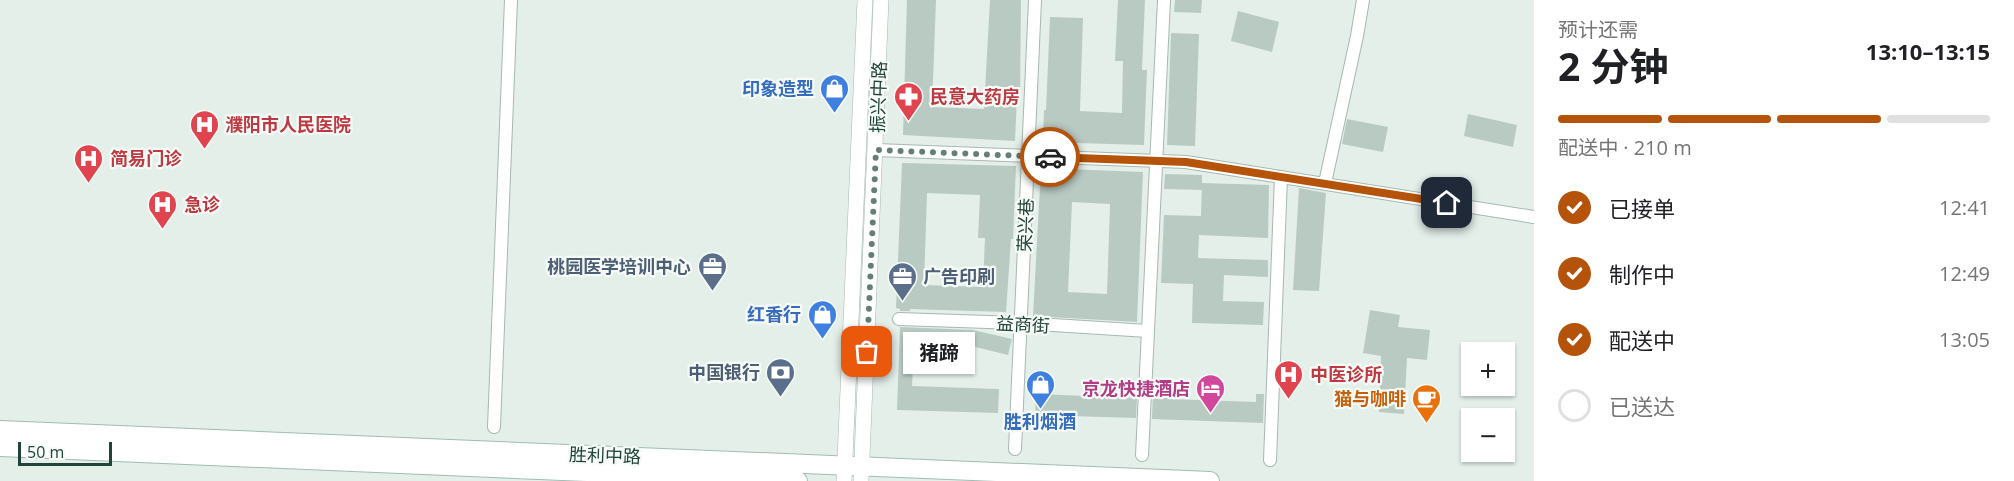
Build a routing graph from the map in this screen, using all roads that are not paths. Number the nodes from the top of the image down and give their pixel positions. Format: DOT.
graph roads {
  1 [pos="511,0"];
  2 [pos="864,0"];
  3 [pos="881,0"];
  4 [pos="1035,0"];
  5 [pos="1164,0"];
  6 [pos="1363,0"];
  7 [pos="876,150"];
  8 [pos="1028,156"];
  9 [pos="1156,161"];
  10 [pos="1281,177"];
  11 [pos="1325,183"];
  12 [pos="1534,217"];
  13 [pos="899,319"];
  14 [pos="1021,323"];
  15 [pos="1148,332"];
  16 [pos="494,427"];
  17 [pos="0,430"];
  18 [pos="0,447"];
  19 [pos="1015,449"];
  20 [pos="1142,455"];
  21 [pos="1270,460"];
  22 [pos="853,474"];
  23 [pos="798,481"];
  24 [pos="1210,481"];
  1 -- 16 [label="street"];
  2 -- 22 [label="street, 振兴中路"];
  3 -- 7 [label="street, 振兴中路"];
  4 -- 8 [label="street, 荣兴巷"];
  5 -- 9 [label="street"];
  6 -- 11 [label="street"];
  7 -- 8 [label="street"];
  7 -- 22 [label="street, 振兴中路"];
  8 -- 9 [label="street"];
  8 -- 14 [label="street, 荣兴巷"];
  9 -- 10 [label="street"];
  9 -- 15 [label="street"];
  10 -- 11 [label="street"];
  10 -- 21 [label="street"];
  11 -- 12 [label="street"];
  13 -- 14 [label="street, 益商街"];
  14 -- 15 [label="street, 益商街"];
  14 -- 19 [label="street, 荣兴巷"];
  15 -- 20 [label="street"];
  17 -- 22 [label="main road, 胜利中路"];
  18 -- 23 [label="main road, 胜利中路"];
  22 -- 24 [label="main road, 胜利中路"];
}
